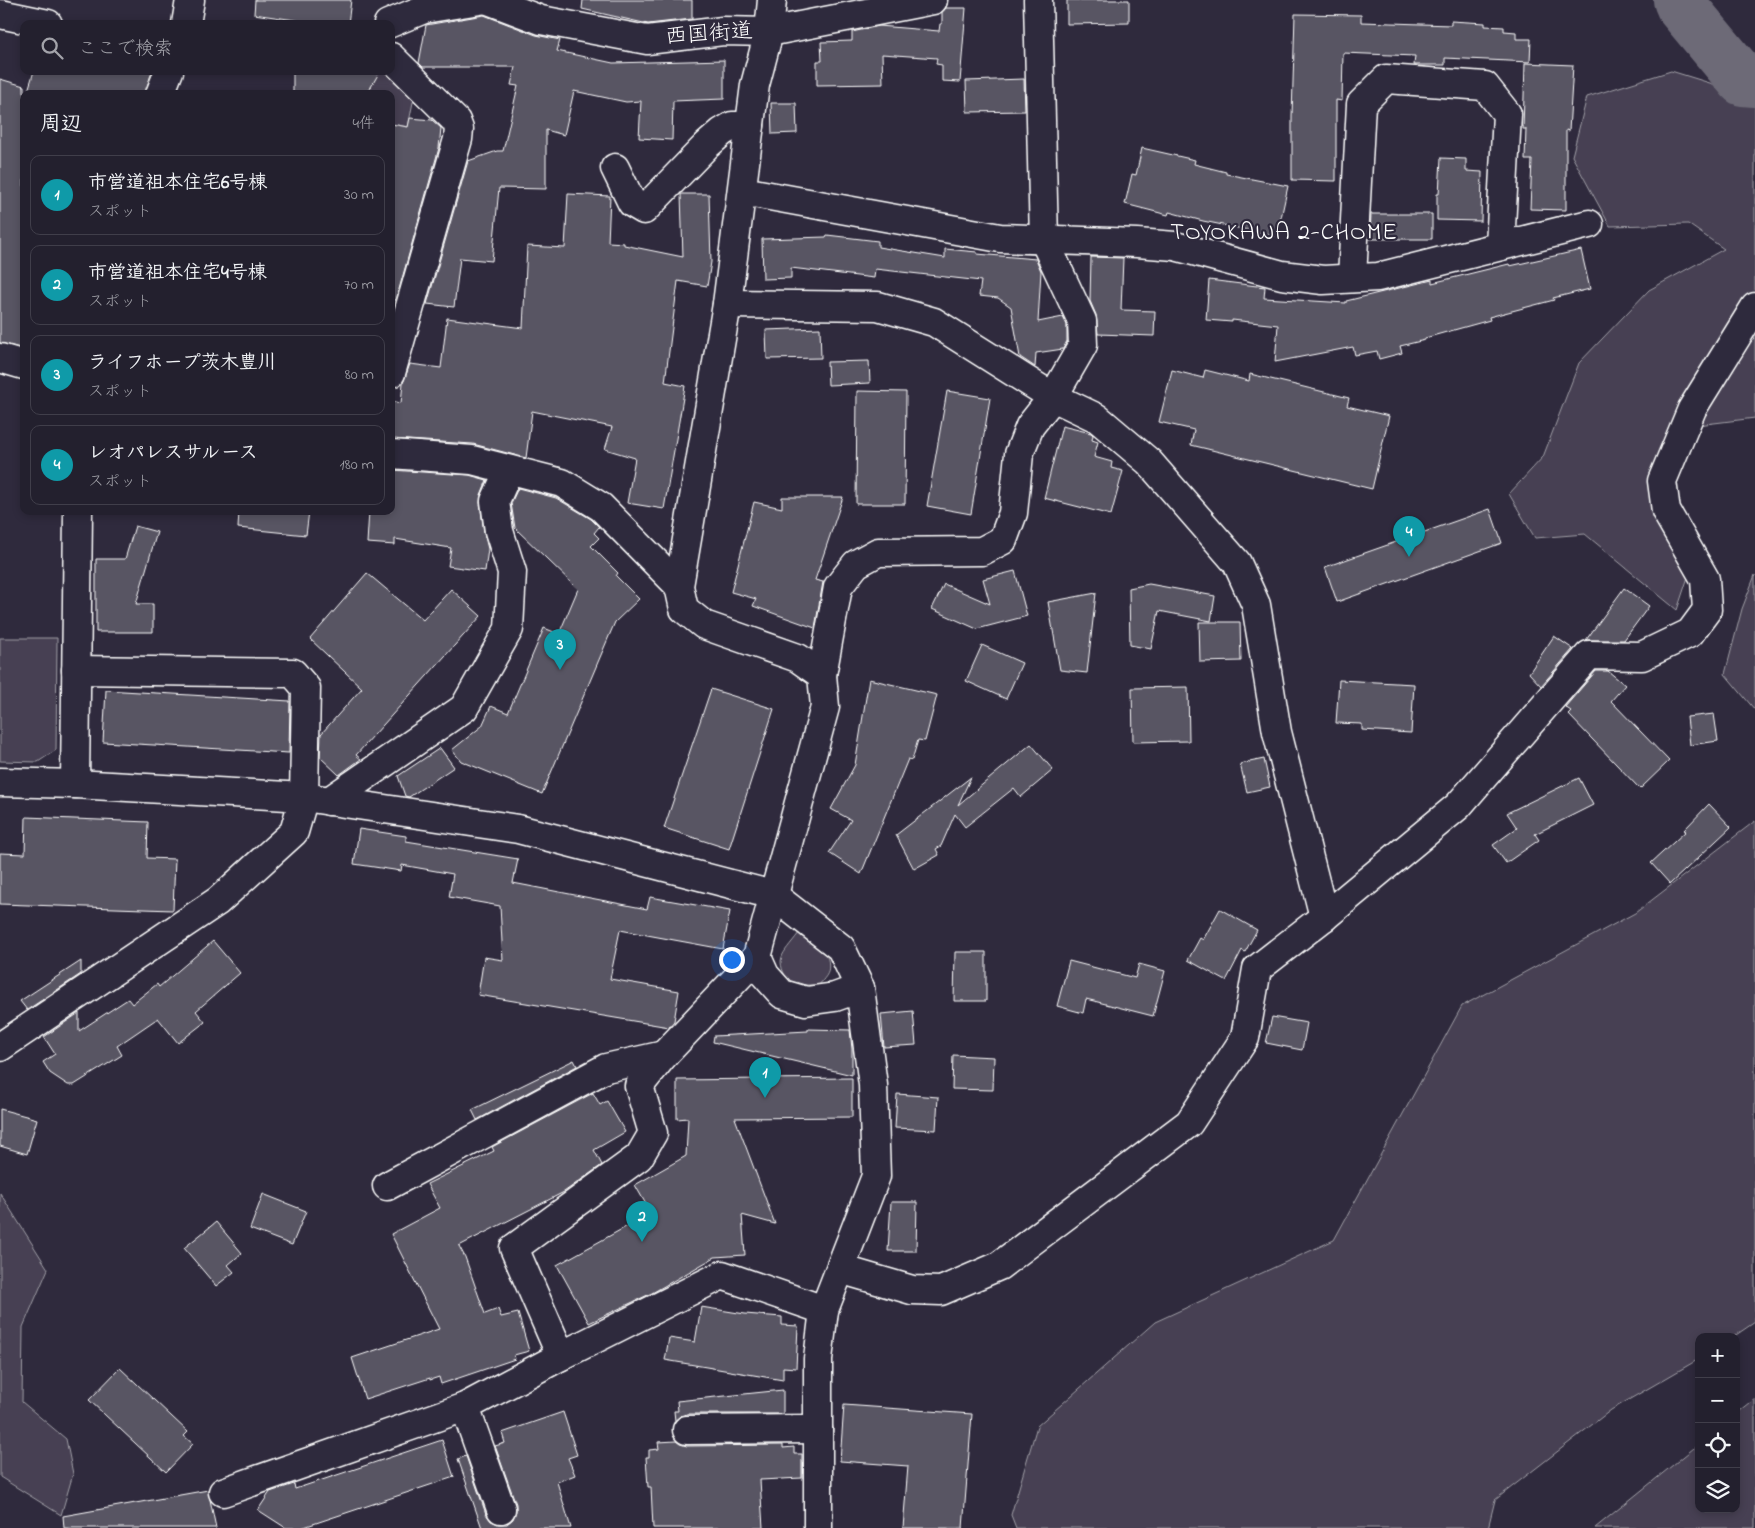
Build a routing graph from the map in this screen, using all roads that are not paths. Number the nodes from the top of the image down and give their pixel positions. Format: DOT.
graph roads {
  1 [pos="190,0"];
  2 [pos="480,0"];
  3 [pos="488,0"];
  4 [pos="772,0"];
  5 [pos="933,0"];
  6 [pos="1038,0"];
  7 [pos="0,14"];
  8 [pos="29,20"];
  9 [pos="187,20"];
  10 [pos="395,21"];
  11 [pos="769,32"];
  12 [pos="395,61"];
  13 [pos="167,75"];
  14 [pos="162,90"];
  15 [pos="750,126"];
  16 [pos="615,168"];
  17 [pos="742,191"];
  18 [pos="1589,224"];
  19 [pos="1044,240"];
  20 [pos="1500,246"];
  21 [pos="1352,278"];
  22 [pos="728,304"];
  23 [pos="1755,306"];
  24 [pos="0,358"];
  25 [pos="395,359"];
  26 [pos="20,364"];
  27 [pos="1052,397"];
  28 [pos="395,454"];
  29 [pos="509,470"];
  30 [pos="78,515"];
  31 [pos="679,586"];
  32 [pos="76,670"];
  33 [pos="822,675"];
  34 [pos="0,782"];
  35 [pos="75,784"];
  36 [pos="316,799"];
  37 [pos="774,895"];
  38 [pos="1324,917"];
  39 [pos="757,957"];
  40 [pos="860,988"];
  41 [pos="0,1047"];
  42 [pos="664,1054"];
  43 [pos="387,1186"];
  44 [pos="840,1269"];
  45 [pos="824,1310"];
  46 [pos="561,1356"];
  47 [pos="465,1406"];
  48 [pos="818,1429"];
  49 [pos="687,1430"];
  50 [pos="224,1492"];
  51 [pos="501,1510"];
  52 [pos="818,1528"];
  1 -- 9 [label="street"];
  2 -- 10 [label="street"];
  3 -- 11 [label="street, 西国街道"];
  4 -- 11 [label="street"];
  5 -- 11 [label="street, 西国街道"];
  6 -- 19 [label="street"];
  7 -- 8 [label="street"];
  11 -- 15 [label="street"];
  12 -- 25 [label="street"];
  13 -- 14 [label="street"];
  15 -- 16 [label="street"];
  15 -- 17 [label="street"];
  17 -- 19 [label="street"];
  17 -- 22 [label="street"];
  18 -- 20 [label="street"];
  19 -- 21 [label="street"];
  19 -- 27 [label="street"];
  20 -- 21 [label="street"];
  20 -- 21 [label="street"];
  22 -- 27 [label="street"];
  22 -- 31 [label="street"];
  23 -- 38 [label="street"];
  24 -- 26 [label="street"];
  27 -- 33 [label="street"];
  27 -- 38 [label="street"];
  28 -- 29 [label="street"];
  29 -- 31 [label="street"];
  29 -- 36 [label="street"];
  30 -- 32 [label="street"];
  31 -- 33 [label="street"];
  32 -- 35 [label="street"];
  32 -- 36 [label="street"];
  33 -- 37 [label="street"];
  34 -- 35 [label="street"];
  35 -- 36 [label="street"];
  36 -- 37 [label="street"];
  36 -- 41 [label="street"];
  37 -- 39 [label="street"];
  37 -- 40 [label="street"];
  38 -- 44 [label="street"];
  39 -- 40 [label="street"];
  39 -- 42 [label="street"];
  40 -- 44 [label="street"];
  42 -- 43 [label="street"];
  42 -- 46 [label="street"];
  44 -- 45 [label="street"];
  45 -- 46 [label="street"];
  45 -- 48 [label="street"];
  46 -- 47 [label="street"];
  47 -- 50 [label="street"];
  47 -- 51 [label="street"];
  48 -- 49 [label="street"];
  48 -- 52 [label="street"];
}
